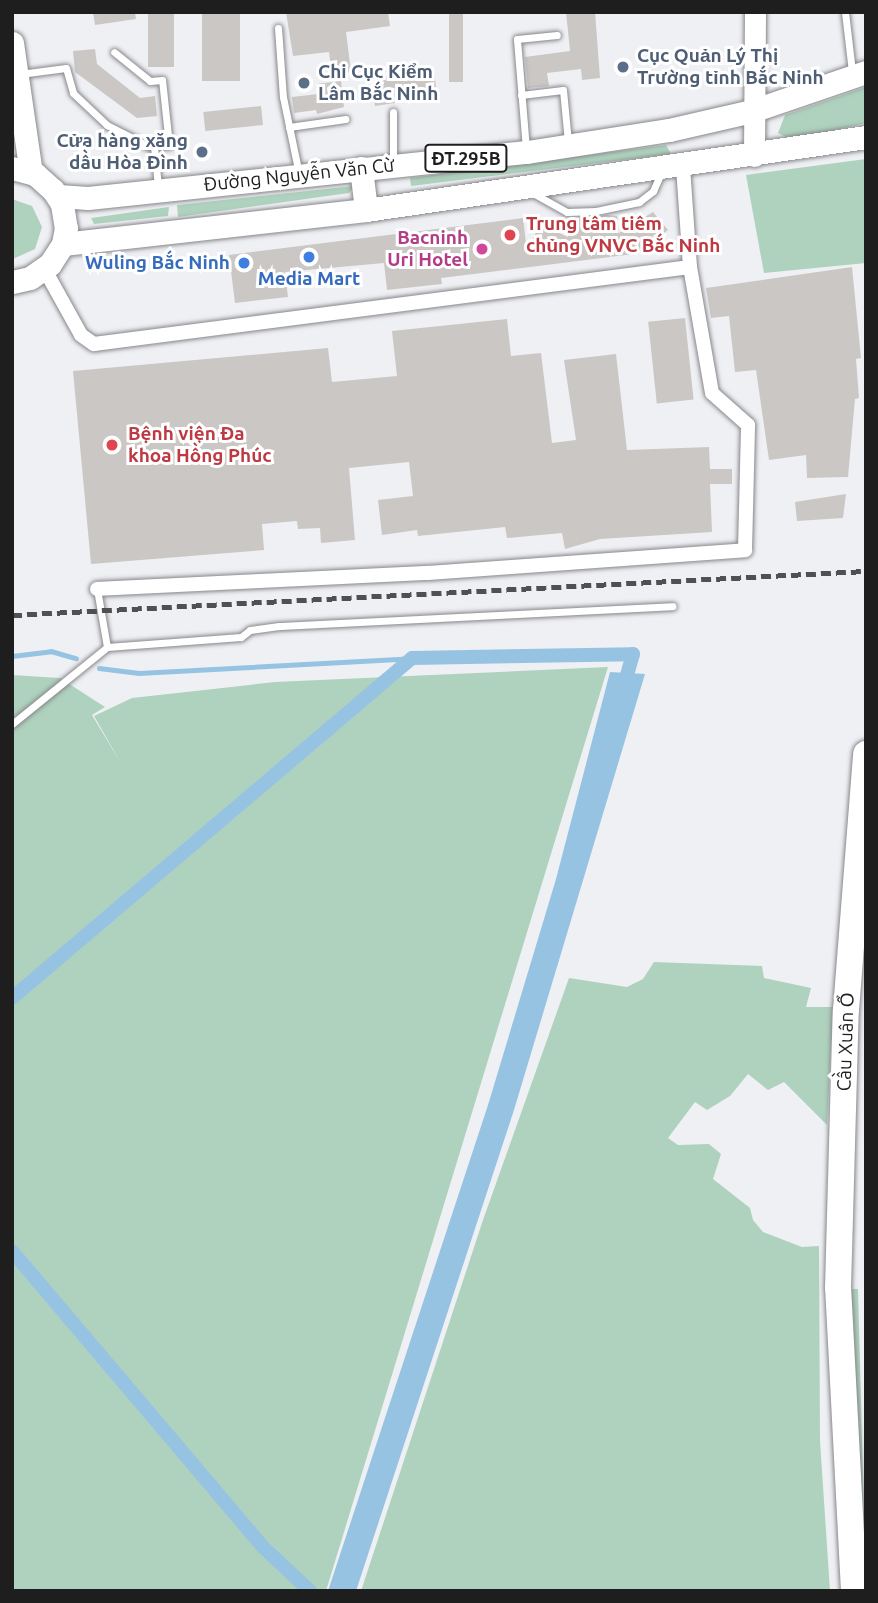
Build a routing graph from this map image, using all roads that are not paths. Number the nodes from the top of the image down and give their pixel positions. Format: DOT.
graph roads {
  1 [pos="755,12"];
  2 [pos="845,12"];
  3 [pos="278,28"];
  4 [pos="557,35"];
  5 [pos="12,43"];
  6 [pos="114,52"];
  7 [pos="17,74"];
  8 [pos="859,74"];
  9 [pos="521,95"];
  10 [pos="752,111"];
  11 [pos="393,112"];
  12 [pos="345,119"];
  13 [pos="289,127"];
  14 [pos="677,128"];
  15 [pos="866,137"];
  16 [pos="154,146"];
  17 [pos="568,146"];
  18 [pos="527,152"];
  19 [pos="754,156"];
  20 [pos="393,165"];
  21 [pos="361,168"];
  22 [pos="673,168"];
  23 [pos="22,171"];
  24 [pos="299,174"];
  25 [pos="526,188"];
  26 [pos="158,190"];
  27 [pos="58,196"];
  28 [pos="366,210"];
  29 [pos="63,244"];
  30 [pos="690,267"];
  31 [pos="45,270"];
  32 [pos="12,282"];
  33 [pos="97,589"];
  34 [pos="672,606"];
  35 [pos="107,647"];
  36 [pos="12,724"];
  37 [pos="866,754"];
  38 [pos="854,1591"];
  1 -- 10 [label="street"];
  2 -- 8 [label="lane"];
  3 -- 13 [label="lane"];
  4 -- 9 [label="lane"];
  5 -- 7 [label="main road"];
  6 -- 16 [label="lane"];
  7 -- 16 [label="lane"];
  7 -- 23 [label="main road"];
  8 -- 10 [label="main road, Đường Nguyễn Văn Cừ / ĐT.295B"];
  9 -- 17 [label="lane"];
  9 -- 18 [label="lane"];
  10 -- 14 [label="main road, Đường Nguyễn Văn Cừ / ĐT.295B"];
  10 -- 19 [label="street"];
  11 -- 20 [label="lane"];
  12 -- 13 [label="lane"];
  13 -- 24 [label="lane"];
  14 -- 17 [label="main road, Đường Nguyễn Văn Cừ / ĐT.295B"];
  14 -- 22 [label="main road"];
  15 -- 19 [label="main road, ĐT.295B"];
  16 -- 26 [label="lane"];
  17 -- 18 [label="main road, Đường Nguyễn Văn Cừ / ĐT.295B"];
  18 -- 20 [label="main road, Đường Nguyễn Văn Cừ / ĐT.295B"];
  19 -- 22 [label="main road, ĐT.295B"];
  20 -- 21 [label="main road, Đường Nguyễn Văn Cừ / ĐT.295B"];
  21 -- 24 [label="main road, Đường Nguyễn Văn Cừ / ĐT.295B"];
  21 -- 28 [label="main road"];
  22 -- 25 [label="main road, ĐT.295B"];
  22 -- 25 [label="lane"];
  22 -- 30 [label="street"];
  23 -- 27 [label="main road"];
  24 -- 26 [label="main road, Đường Nguyễn Văn Cừ / ĐT.295B"];
  25 -- 28 [label="main road, ĐT.295B"];
  26 -- 27 [label="main road, Đường Nguyễn Văn Cừ / ĐT.295B"];
  27 -- 29 [label="main road"];
  28 -- 29 [label="main road, ĐT.295B"];
  29 -- 31 [label="main road"];
  30 -- 31 [label="street"];
  30 -- 33 [label="street"];
  31 -- 32 [label="main road"];
  33 -- 35 [label="lane"];
  34 -- 35 [label="lane"];
  35 -- 36 [label="lane"];
  37 -- 38 [label="highway, Cầu Xuân Ổ"];
}
